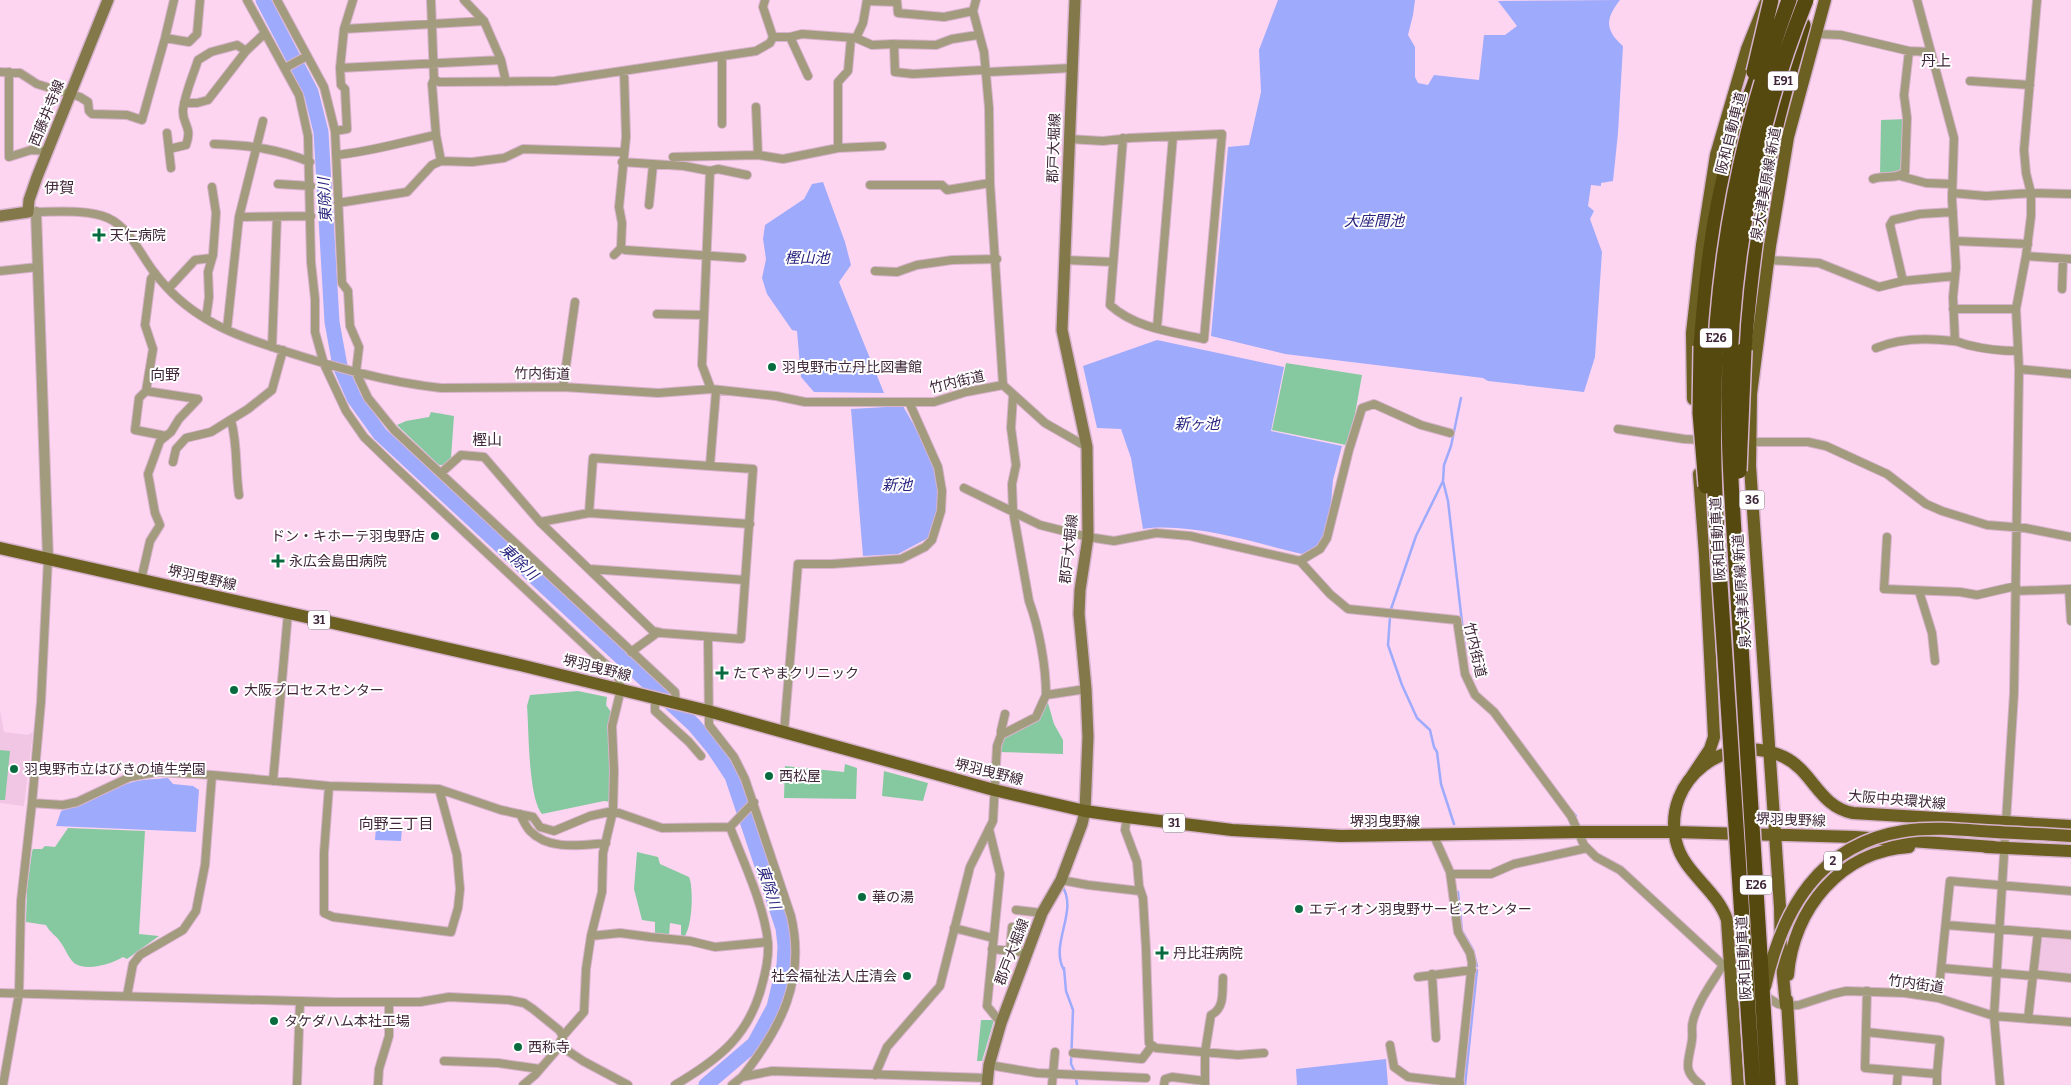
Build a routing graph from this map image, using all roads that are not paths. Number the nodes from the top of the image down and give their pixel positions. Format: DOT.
graph roads {
  1 [pos="108,0"];
  2 [pos="174,0"];
  3 [pos="200,0"];
  4 [pos="247,0"];
  5 [pos="277,0"];
  6 [pos="353,0"];
  7 [pos="431,0"];
  8 [pos="464,0"];
  9 [pos="765,0"];
  10 [pos="867,0"];
  11 [pos="976,0"];
  12 [pos="1075,0"];
  13 [pos="1766,0"];
  14 [pos="1771,0"];
  15 [pos="1782,0"];
  16 [pos="1789,0"];
  17 [pos="1806,0"];
  18 [pos="1812,0"];
  19 [pos="1817,0"];
  20 [pos="1825,0"];
  21 [pos="1917,0"];
  22 [pos="2037,0"];
  23 [pos="973,11"];
  24 [pos="484,21"];
  25 [pos="432,23"];
  26 [pos="344,29"];
  27 [pos="265,33"];
  28 [pos="1815,34"];
  29 [pos="978,35"];
  30 [pos="773,37"];
  31 [pos="790,37"];
  32 [pos="165,38"];
  33 [pos="854,38"];
  34 [pos="894,44"];
  35 [pos="246,51"];
  36 [pos="1909,51"];
  37 [pos="1931,52"];
  38 [pos="306,57"];
  39 [pos="722,57"];
  40 [pos="501,60"];
  41 [pos="434,63"];
  42 [pos="287,67"];
  43 [pos="340,68"];
  44 [pos="1072,68"];
  45 [pos="985,71"];
  46 [pos="0,72"];
  47 [pos="9,72"];
  48 [pos="624,72"];
  49 [pos="808,76"];
  50 [pos="434,79"];
  51 [pos="1970,80"];
  52 [pos="506,82"];
  53 [pos="2030,85"];
  54 [pos="70,94"];
  55 [pos="184,103"];
  56 [pos="756,107"];
  57 [pos="263,121"];
  58 [pos="722,124"];
  59 [pos="335,131"];
  60 [pos="167,133"];
  61 [pos="436,135"];
  62 [pos="1173,136"];
  63 [pos="1123,138"];
  64 [pos="1069,139"];
  65 [pos="214,144"];
  66 [pos="256,146"];
  67 [pos="882,146"];
  68 [pos="838,148"];
  69 [pos="169,149"];
  70 [pos="47,151"];
  71 [pos="623,152"];
  72 [pos="336,155"];
  73 [pos="758,155"];
  74 [pos="673,157"];
  75 [pos="441,161"];
  76 [pos="310,162"];
  77 [pos="622,162"];
  78 [pos="1740,162"];
  79 [pos="653,165"];
  80 [pos="1756,165"];
  81 [pos="171,168"];
  82 [pos="710,171"];
  83 [pos="747,175"];
  84 [pos="1900,176"];
  85 [pos="1873,179"];
  86 [pos="990,183"];
  87 [pos="278,184"];
  88 [pos="1952,184"];
  89 [pos="870,185"];
  90 [pos="311,186"];
  91 [pos="212,187"];
  92 [pos="1952,193"];
  93 [pos="2031,193"];
  94 [pos="2071,194"];
  95 [pos="338,203"];
  96 [pos="650,204"];
  97 [pos="32,212"];
  98 [pos="1953,212"];
  99 [pos="0,216"];
  100 [pos="311,216"];
  101 [pos="240,217"];
  102 [pos="277,217"];
  103 [pos="1955,241"];
  104 [pos="2028,244"];
  105 [pos="620,248"];
  106 [pos="614,255"];
  107 [pos="706,256"];
  108 [pos="2026,256"];
  109 [pos="212,258"];
  110 [pos="742,258"];
  111 [pos="996,259"];
  112 [pos="2067,259"];
  113 [pos="1065,260"];
  114 [pos="1768,260"];
  115 [pos="1113,262"];
  116 [pos="38,267"];
  117 [pos="0,271"];
  118 [pos="875,271"];
  119 [pos="155,273"];
  120 [pos="1955,276"];
  121 [pos="1903,282"];
  122 [pos="168,288"];
  123 [pos="2062,289"];
  124 [pos="575,302"];
  125 [pos="1953,309"];
  126 [pos="2016,309"];
  127 [pos="657,314"];
  128 [pos="704,315"];
  129 [pos="206,319"];
  130 [pos="1157,328"];
  131 [pos="227,329"];
  132 [pos="1955,340"];
  133 [pos="272,347"];
  134 [pos="1876,348"];
  135 [pos="284,350"];
  136 [pos="2018,352"];
  137 [pos="327,365"];
  138 [pos="2018,369"];
  139 [pos="354,371"];
  140 [pos="2071,374"];
  141 [pos="1003,385"];
  142 [pos="564,386"];
  143 [pos="714,390"];
  144 [pos="146,391"];
  145 [pos="1013,396"];
  146 [pos="909,402"];
  147 [pos="232,420"];
  148 [pos="1618,429"];
  149 [pos="1450,433"];
  150 [pos="166,436"];
  151 [pos="1696,439"];
  152 [pos="1750,442"];
  153 [pos="1087,447"];
  154 [pos="173,462"];
  155 [pos="710,466"];
  156 [pos="441,474"];
  157 [pos="964,488"];
  158 [pos="238,495"];
  159 [pos="1013,511"];
  160 [pos="589,512"];
  161 [pos="540,522"];
  162 [pos="750,524"];
  163 [pos="2016,527"];
  164 [pos="1088,537"];
  165 [pos="1887,537"];
  166 [pos="2071,537"];
  167 [pos="0,548"];
  168 [pos="48,559"];
  169 [pos="1300,561"];
  170 [pos="1719,564"];
  171 [pos="590,569"];
  172 [pos="141,580"];
  173 [pos="745,580"];
  174 [pos="2016,588"];
  175 [pos="2070,589"];
  176 [pos="1919,591"];
  177 [pos="288,613"];
  178 [pos="2071,621"];
  179 [pos="657,633"];
  180 [pos="708,636"];
  181 [pos="1741,645"];
  182 [pos="631,652"];
  183 [pos="1935,661"];
  184 [pos="621,689"];
  185 [pos="1086,689"];
  186 [pos="1046,695"];
  187 [pos="679,701"];
  188 [pos="654,702"];
  189 [pos="708,711"];
  190 [pos="1005,714"];
  191 [pos="784,732"];
  192 [pos="1002,735"];
  193 [pos="1769,752"];
  194 [pos="701,756"];
  195 [pos="212,775"];
  196 [pos="1690,779"];
  197 [pos="273,781"];
  198 [pos="329,786"];
  199 [pos="439,789"];
  200 [pos="994,790"];
  201 [pos="754,802"];
  202 [pos="32,803"];
  203 [pos="612,811"];
  204 [pos="1085,811"];
  205 [pos="520,814"];
  206 [pos="1127,817"];
  207 [pos="2006,822"];
  208 [pos="2071,826"];
  209 [pos="730,827"];
  210 [pos="989,829"];
  211 [pos="1578,832"];
  212 [pos="1675,832"];
  213 [pos="1775,835"];
  214 [pos="1434,836"];
  215 [pos="2071,836"];
  216 [pos="606,843"];
  217 [pos="1999,847"];
  218 [pos="1587,848"];
  219 [pos="2071,851"];
  220 [pos="1451,874"];
  221 [pos="1061,880"];
  222 [pos="2002,886"];
  223 [pos="1140,891"];
  224 [pos="2071,892"];
  225 [pos="1016,910"];
  226 [pos="1042,913"];
  227 [pos="1946,925"];
  228 [pos="1012,927"];
  229 [pos="954,928"];
  230 [pos="1999,928"];
  231 [pos="2038,932"];
  232 [pos="2071,935"];
  233 [pos="591,936"];
  234 [pos="994,938"];
  235 [pos="768,942"];
  236 [pos="992,950"];
  237 [pos="1010,951"];
  238 [pos="1027,956"];
  239 [pos="1727,968"];
  240 [pos="1941,968"];
  241 [pos="1472,970"];
  242 [pos="1997,973"];
  243 [pos="1432,974"];
  244 [pos="2033,975"];
  245 [pos="1418,977"];
  246 [pos="1223,978"];
  247 [pos="2071,978"];
  248 [pos="1867,991"];
  249 [pos="0,993"];
  250 [pos="19,994"];
  251 [pos="127,996"];
  252 [pos="1938,998"];
  253 [pos="300,1001"];
  254 [pos="389,1002"];
  255 [pos="1786,1006"];
  256 [pos="1994,1016"];
  257 [pos="2028,1019"];
  258 [pos="2071,1022"];
  259 [pos="1001,1023"];
  260 [pos="1866,1032"];
  261 [pos="564,1036"];
  262 [pos="1436,1038"];
  263 [pos="1390,1045"];
  264 [pos="1151,1046"];
  265 [pos="1055,1052"];
  266 [pos="1205,1052"];
  267 [pos="1073,1053"];
  268 [pos="1264,1053"];
  269 [pos="444,1061"];
  270 [pos="989,1065"];
  271 [pos="540,1069"];
  272 [pos="1898,1071"];
  273 [pos="1053,1074"];
  274 [pos="1937,1074"];
  275 [pos="875,1075"];
  276 [pos="1120,1076"];
  277 [pos="742,1077"];
  278 [pos="1146,1078"];
  279 [pos="1162,1079"];
  280 [pos="987,1081"];
  281 [pos="1205,1083"];
  282 [pos="1459,1084"];
  283 [pos="4,1085"];
  284 [pos="298,1085"];
  285 [pos="378,1085"];
  286 [pos="522,1085"];
  287 [pos="628,1085"];
  288 [pos="675,1085"];
  289 [pos="732,1085"];
  290 [pos="1052,1085"];
  291 [pos="1119,1085"];
  292 [pos="1701,1085"];
  293 [pos="1738,1085"];
  294 [pos="1747,1085"];
  295 [pos="1753,1085"];
  296 [pos="1768,1085"];
  297 [pos="1792,1085"];
  298 [pos="1897,1085"];
  299 [pos="1936,1085"];
  300 [pos="2000,1085"];
  1 -- 54 [label="main road, 西藤井寺線"];
  2 -- 32 [label="street"];
  3 -- 32 [label="street"];
  4 -- 27 [label="street"];
  5 -- 38 [label="street"];
  6 -- 26 [label="street"];
  7 -- 25 [label="street"];
  8 -- 24 [label="street"];
  9 -- 30 [label="street"];
  10 -- 23 [label="street"];
  10 -- 33 [label="street"];
  11 -- 23 [label="street"];
  12 -- 44 [label="main road, 郡戸大堀線"];
  13 -- 151 [label="main road"];
  14 -- 78 [label="highway, E91, bridge"];
  15 -- 170 [label="highway, bridge"];
  16 -- 78 [label="highway, 阪和自動車道 / E26, bridge"];
  17 -- 80 [label="highway, 阪和自動車道 / E26, bridge"];
  18 -- 181 [label="highway, bridge"];
  19 -- 80 [label="highway, E91, bridge"];
  20 -- 28 [label="main road, 泉大津美原線 新道 / 36"];
  21 -- 37 [label="street"];
  22 -- 53 [label="street"];
  23 -- 29 [label="street"];
  24 -- 25 [label="street"];
  24 -- 40 [label="street"];
  25 -- 26 [label="street"];
  25 -- 41 [label="street"];
  26 -- 43 [label="street"];
  27 -- 35 [label="street"];
  27 -- 42 [label="street"];
  28 -- 36 [label="street"];
  28 -- 114 [label="main road, 泉大津美原線 新道 / 36"];
  29 -- 34 [label="street"];
  29 -- 45 [label="street"];
  30 -- 31 [label="street"];
  30 -- 39 [label="street"];
  31 -- 33 [label="street"];
  31 -- 49 [label="street"];
  32 -- 54 [label="street"];
  33 -- 34 [label="street"];
  33 -- 68 [label="street"];
  34 -- 45 [label="street"];
  35 -- 55 [label="street"];
  35 -- 55 [label="street"];
  36 -- 37 [label="street"];
  36 -- 84 [label="street"];
  37 -- 88 [label="street"];
  38 -- 42 [label="street"];
  38 -- 59 [label="street"];
  39 -- 48 [label="street"];
  39 -- 58 [label="street"];
  40 -- 41 [label="street"];
  40 -- 52 [label="street"];
  41 -- 43 [label="street"];
  41 -- 50 [label="street"];
  42 -- 76 [label="street"];
  43 -- 59 [label="street"];
  44 -- 45 [label="street"];
  44 -- 64 [label="main road, 郡戸大堀線"];
  45 -- 86 [label="street"];
  46 -- 47 [label="street"];
  47 -- 54 [label="street"];
  47 -- 70 [label="street"];
  48 -- 52 [label="street"];
  48 -- 71 [label="street"];
  50 -- 52 [label="street"];
  50 -- 61 [label="street"];
  51 -- 53 [label="street"];
  53 -- 93 [label="street"];
  54 -- 70 [label="main road, 西藤井寺線"];
  55 -- 69 [label="street"];
  56 -- 73 [label="street"];
  57 -- 66 [label="street"];
  59 -- 72 [label="street"];
  60 -- 69 [label="street"];
  61 -- 72 [label="street"];
  61 -- 75 [label="street"];
  62 -- 63 [label="street"];
  62 -- 130 [label="street"];
  62 -- 130 [label="street"];
  63 -- 64 [label="street"];
  63 -- 115 [label="street"];
  64 -- 113 [label="main road, 郡戸大堀線"];
  65 -- 66 [label="street"];
  66 -- 76 [label="street"];
  66 -- 101 [label="street"];
  67 -- 68 [label="street"];
  68 -- 73 [label="street"];
  69 -- 81 [label="street"];
  70 -- 97 [label="main road, 西藤井寺線"];
  71 -- 75 [label="street"];
  71 -- 77 [label="street"];
  72 -- 95 [label="street"];
  73 -- 74 [label="street"];
  75 -- 95 [label="street"];
  76 -- 90 [label="street"];
  77 -- 79 [label="street"];
  77 -- 105 [label="street"];
  78 -- 170 [label="highway, 阪和自動車道 / E26, bridge"];
  79 -- 82 [label="street"];
  79 -- 96 [label="street"];
  80 -- 181 [label="highway, 阪和自動車道 / E26, bridge"];
  82 -- 83 [label="street"];
  82 -- 107 [label="street"];
  84 -- 85 [label="street"];
  84 -- 88 [label="street"];
  86 -- 89 [label="street"];
  86 -- 111 [label="street"];
  87 -- 90 [label="street"];
  88 -- 92 [label="street"];
  90 -- 100 [label="street"];
  91 -- 109 [label="street"];
  92 -- 93 [label="street"];
  92 -- 98 [label="street"];
  93 -- 94 [label="street"];
  93 -- 104 [label="street"];
  95 -- 139 [label="street"];
  97 -- 99 [label="main road"];
  97 -- 116 [label="street"];
  97 -- 119 [label="street, 竹内街道"];
  98 -- 103 [label="street"];
  98 -- 121 [label="street"];
  100 -- 102 [label="street"];
  100 -- 137 [label="street"];
  101 -- 102 [label="street"];
  101 -- 131 [label="street"];
  102 -- 133 [label="street"];
  103 -- 104 [label="street"];
  103 -- 120 [label="street"];
  104 -- 108 [label="street"];
  105 -- 106 [label="street"];
  105 -- 107 [label="street"];
  107 -- 110 [label="street"];
  107 -- 128 [label="street"];
  108 -- 112 [label="street"];
  108 -- 126 [label="street"];
  109 -- 122 [label="street"];
  109 -- 129 [label="street"];
  111 -- 118 [label="street"];
  111 -- 141 [label="street"];
  112 -- 123 [label="street"];
  113 -- 115 [label="street"];
  113 -- 153 [label="main road, 郡戸大堀線"];
  114 -- 121 [label="street"];
  114 -- 152 [label="main road, 泉大津美原線 新道 / 36"];
  115 -- 130 [label="street"];
  116 -- 117 [label="street"];
  116 -- 168 [label="street"];
  119 -- 122 [label="street, 竹内街道"];
  119 -- 144 [label="street"];
  120 -- 121 [label="street"];
  120 -- 125 [label="street"];
  122 -- 129 [label="street, 竹内街道"];
  124 -- 142 [label="street"];
  125 -- 126 [label="street"];
  125 -- 132 [label="street"];
  126 -- 136 [label="street"];
  127 -- 128 [label="street"];
  128 -- 143 [label="street"];
  129 -- 131 [label="street, 竹内街道"];
  131 -- 133 [label="street, 竹内街道"];
  132 -- 134 [label="street"];
  132 -- 136 [label="street"];
  133 -- 135 [label="street, 竹内街道"];
  135 -- 137 [label="street, 竹内街道"];
  135 -- 147 [label="street"];
  136 -- 138 [label="street"];
  137 -- 139 [label="street, 竹内街道"];
  137 -- 184 [label="street"];
  138 -- 140 [label="street"];
  138 -- 163 [label="street"];
  139 -- 142 [label="street, 竹内街道"];
  139 -- 156 [label="street"];
  141 -- 145 [label="street, 竹内街道"];
  141 -- 146 [label="street, 竹内街道"];
  142 -- 143 [label="street, 竹内街道"];
  143 -- 146 [label="street, 竹内街道"];
  143 -- 155 [label="street"];
  144 -- 150 [label="street"];
  144 -- 150 [label="street"];
  145 -- 153 [label="street, 竹内街道"];
  145 -- 159 [label="street"];
  146 -- 191 [label="street"];
  147 -- 154 [label="street"];
  147 -- 158 [label="street"];
  148 -- 151 [label="street"];
  149 -- 169 [label="street"];
  150 -- 172 [label="street"];
  151 -- 152 [label="street"];
  151 -- 196 [label="main road"];
  152 -- 163 [label="street"];
  152 -- 193 [label="main road, 泉大津美原線 新道 / 36"];
  153 -- 164 [label="main road, 郡戸大堀線"];
  155 -- 160 [label="street"];
  155 -- 162 [label="street"];
  156 -- 161 [label="street"];
  156 -- 182 [label="street"];
  157 -- 159 [label="street"];
  159 -- 164 [label="street"];
  159 -- 186 [label="street"];
  160 -- 161 [label="street"];
  160 -- 162 [label="street"];
  161 -- 171 [label="street"];
  162 -- 173 [label="street"];
  163 -- 166 [label="street"];
  163 -- 174 [label="street"];
  164 -- 169 [label="street"];
  164 -- 185 [label="main road, 郡戸大堀線"];
  165 -- 176 [label="street"];
  167 -- 168 [label="main road, 堺羽曳野線 / 31"];
  168 -- 172 [label="main road, 堺羽曳野線 / 31"];
  168 -- 202 [label="street"];
  169 -- 211 [label="street, 竹内街道"];
  170 -- 295 [label="highway, 阪和自動車道 / E26, bridge"];
  171 -- 173 [label="street"];
  171 -- 179 [label="street"];
  172 -- 177 [label="main road, 堺羽曳野線 / 31"];
  173 -- 180 [label="street"];
  174 -- 175 [label="street"];
  174 -- 176 [label="street"];
  174 -- 207 [label="street"];
  175 -- 178 [label="street"];
  176 -- 183 [label="street"];
  177 -- 184 [label="main road, 堺羽曳野線 / 31"];
  177 -- 197 [label="street"];
  179 -- 180 [label="street"];
  179 -- 182 [label="street"];
  180 -- 189 [label="street"];
  181 -- 296 [label="highway, 阪和自動車道 / E26, bridge"];
  182 -- 187 [label="street"];
  184 -- 188 [label="main road, 堺羽曳野線 / 31"];
  184 -- 203 [label="street"];
  185 -- 186 [label="street"];
  185 -- 204 [label="main road, 郡戸大堀線"];
  186 -- 192 [label="street"];
  187 -- 188 [label="main road, 堺羽曳野線 / 31"];
  187 -- 189 [label="main road, 堺羽曳野線 / 31"];
  188 -- 194 [label="street"];
  189 -- 191 [label="main road, 堺羽曳野線 / 31"];
  189 -- 201 [label="street"];
  190 -- 192 [label="street"];
  191 -- 200 [label="main road, 堺羽曳野線 / 31"];
  192 -- 200 [label="street"];
  193 -- 196 [label="main road, 大阪中央環状線"];
  193 -- 207 [label="main road, 大阪中央環状線"];
  193 -- 213 [label="main road, 泉大津美原線 新道 / 36"];
  195 -- 197 [label="street"];
  195 -- 202 [label="street"];
  195 -- 251 [label="street"];
  196 -- 212 [label="main road, 大阪中央環状線"];
  197 -- 198 [label="street"];
  198 -- 199 [label="street"];
  198 -- 199 [label="street"];
  199 -- 205 [label="street"];
  200 -- 204 [label="main road, 堺羽曳野線 / 31"];
  200 -- 210 [label="street"];
  201 -- 209 [label="street"];
  201 -- 277 [label="street"];
  202 -- 250 [label="street"];
  203 -- 205 [label="street"];
  203 -- 209 [label="street"];
  203 -- 216 [label="street"];
  204 -- 206 [label="main road, 堺羽曳野線 / 31"];
  204 -- 221 [label="main road, 郡戸大堀線"];
  205 -- 216 [label="street"];
  206 -- 214 [label="main road, 堺羽曳野線 / 31"];
  206 -- 223 [label="street"];
  207 -- 208 [label="main road, 大阪中央環状線"];
  207 -- 217 [label="street"];
  209 -- 235 [label="street"];
  210 -- 229 [label="street"];
  210 -- 234 [label="street"];
  211 -- 212 [label="main road, 堺羽曳野線 / 31"];
  211 -- 214 [label="main road, 堺羽曳野線 / 31"];
  211 -- 218 [label="street, 竹内街道"];
  212 -- 213 [label="main road, 堺羽曳野線"];
  212 -- 239 [label="main road, 大阪中央環状線"];
  213 -- 217 [label="main road, 堺羽曳野線"];
  213 -- 255 [label="main road, 泉大津美原線 新道 / 36"];
  214 -- 220 [label="street"];
  215 -- 294 [label="main road, 大阪中央環状線 / 2, bridge"];
  216 -- 233 [label="street"];
  217 -- 219 [label="main road, 2"];
  217 -- 222 [label="street"];
  217 -- 255 [label="main road, 2"];
  218 -- 220 [label="street"];
  218 -- 239 [label="street, 竹内街道"];
  220 -- 241 [label="street"];
  221 -- 223 [label="street"];
  221 -- 226 [label="main road, 郡戸大堀線"];
  222 -- 224 [label="street"];
  222 -- 227 [label="street"];
  222 -- 230 [label="street"];
  223 -- 264 [label="street"];
  225 -- 226 [label="street"];
  226 -- 238 [label="main road, 郡戸大堀線"];
  227 -- 230 [label="street"];
  227 -- 240 [label="street"];
  228 -- 237 [label="street"];
  229 -- 234 [label="street"];
  229 -- 275 [label="street"];
  230 -- 231 [label="street"];
  230 -- 242 [label="street"];
  231 -- 232 [label="street"];
  231 -- 244 [label="street"];
  233 -- 235 [label="street"];
  233 -- 261 [label="street"];
  234 -- 236 [label="street"];
  235 -- 288 [label="street"];
  236 -- 237 [label="street"];
  236 -- 259 [label="street"];
  237 -- 238 [label="street"];
  238 -- 259 [label="main road, 郡戸大堀線"];
  239 -- 255 [label="street, 竹内街道"];
  239 -- 292 [label="street"];
  239 -- 293 [label="main road, 大阪中央環状線"];
  240 -- 242 [label="street"];
  240 -- 252 [label="street"];
  241 -- 243 [label="street"];
  241 -- 282 [label="street"];
  242 -- 244 [label="street"];
  242 -- 256 [label="street"];
  243 -- 245 [label="street"];
  243 -- 262 [label="street"];
  244 -- 247 [label="street"];
  244 -- 257 [label="street"];
  246 -- 266 [label="street"];
  248 -- 252 [label="street, 竹内街道"];
  248 -- 255 [label="street, 竹内街道"];
  248 -- 260 [label="street"];
  249 -- 250 [label="street"];
  250 -- 251 [label="street"];
  250 -- 283 [label="street"];
  251 -- 253 [label="street"];
  252 -- 256 [label="street, 竹内街道"];
  253 -- 254 [label="street"];
  253 -- 284 [label="street"];
  254 -- 261 [label="street"];
  254 -- 285 [label="street"];
  255 -- 297 [label="main road, 2"];
  256 -- 257 [label="street, 竹内街道"];
  256 -- 300 [label="street"];
  257 -- 258 [label="street, 竹内街道"];
  259 -- 270 [label="main road, 郡戸大堀線"];
  260 -- 272 [label="street"];
  260 -- 274 [label="street"];
  261 -- 271 [label="street"];
  261 -- 287 [label="street"];
  263 -- 282 [label="street"];
  264 -- 266 [label="street"];
  264 -- 267 [label="street"];
  265 -- 273 [label="street"];
  266 -- 268 [label="street"];
  266 -- 281 [label="street"];
  269 -- 271 [label="street"];
  270 -- 273 [label="street"];
  270 -- 280 [label="main road, 郡戸大堀線"];
  271 -- 286 [label="street"];
  272 -- 274 [label="street"];
  272 -- 298 [label="street"];
  273 -- 276 [label="street"];
  273 -- 290 [label="street"];
  274 -- 299 [label="street"];
  275 -- 277 [label="street"];
  275 -- 280 [label="street"];
  276 -- 278 [label="street"];
  276 -- 291 [label="street"];
  277 -- 289 [label="street"];
  279 -- 281 [label="street"];
}
